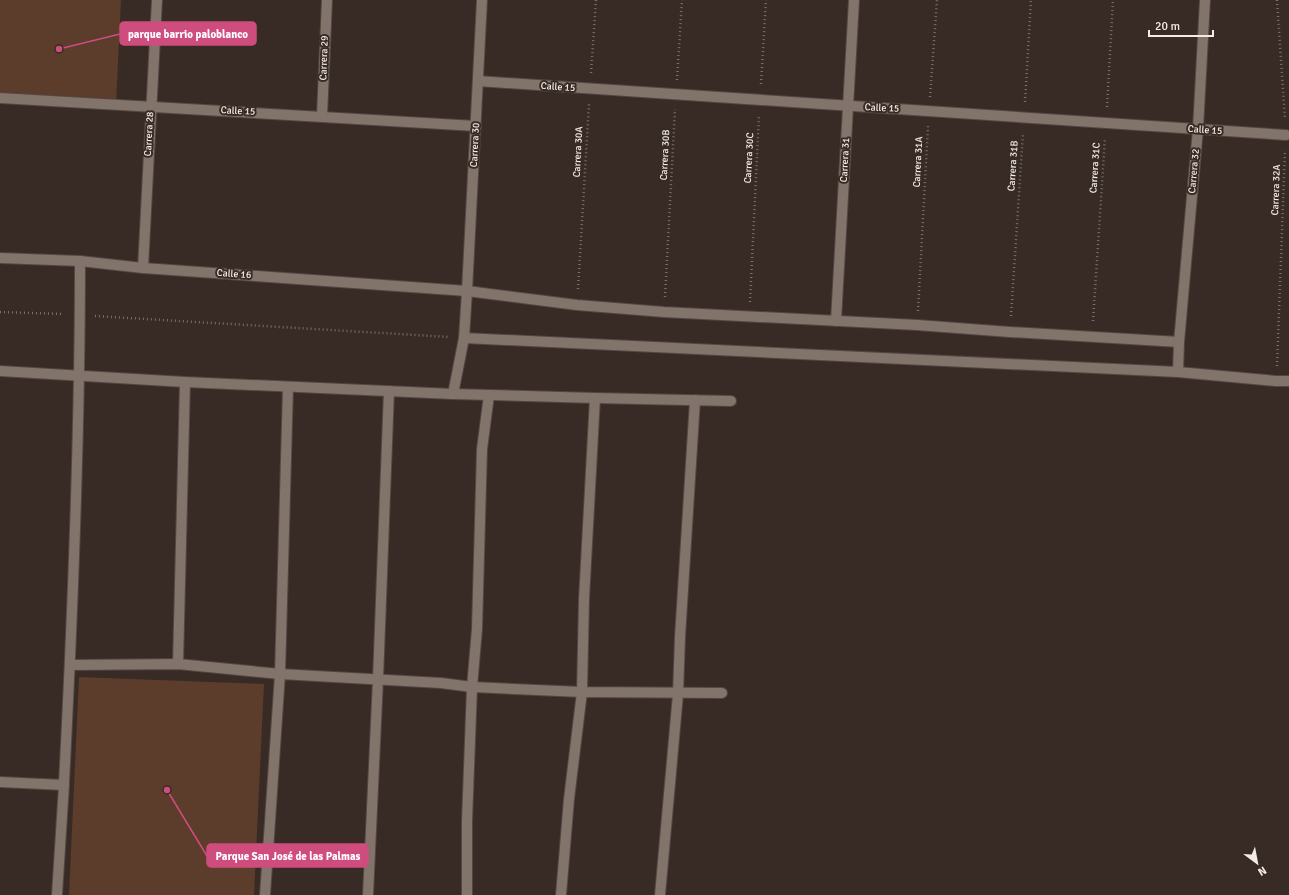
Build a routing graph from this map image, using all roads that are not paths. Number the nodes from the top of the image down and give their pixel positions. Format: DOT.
graph roads {
  1 [pos="157,0"];
  2 [pos="327,0"];
  3 [pos="482,0"];
  4 [pos="854,0"];
  5 [pos="1205,0"];
  6 [pos="478,81"];
  7 [pos="0,98"];
  8 [pos="151,106"];
  9 [pos="848,106"];
  10 [pos="322,116"];
  11 [pos="476,126"];
  12 [pos="1198,129"];
  13 [pos="1286,135"];
  14 [pos="0,258"];
  15 [pos="80,261"];
  16 [pos="143,268"];
  17 [pos="467,291"];
  18 [pos="836,321"];
  19 [pos="464,338"];
  20 [pos="1179,342"];
  21 [pos="0,372"];
  22 [pos="1178,372"];
  23 [pos="80,376"];
  24 [pos="1289,381"];
  25 [pos="185,382"];
  26 [pos="288,386"];
  27 [pos="390,391"];
  28 [pos="453,394"];
  29 [pos="489,395"];
  30 [pos="595,398"];
  31 [pos="695,400"];
  32 [pos="731,401"];
  33 [pos="178,664"];
  34 [pos="70,665"];
  35 [pos="280,674"];
  36 [pos="378,679"];
  37 [pos="472,687"];
  38 [pos="582,692"];
  39 [pos="722,693"];
  40 [pos="678,694"];
  41 [pos="0,782"];
  42 [pos="64,785"];
  43 [pos="57,895"];
  44 [pos="265,895"];
  45 [pos="368,895"];
  46 [pos="467,895"];
  47 [pos="561,895"];
  48 [pos="660,895"];
  1 -- 8 [label="street, Carrera 28"];
  2 -- 10 [label="street, Carrera 29"];
  3 -- 6 [label="street, Carrera 30"];
  4 -- 9 [label="street, Carrera 31"];
  5 -- 12 [label="street, Carrera 32"];
  6 -- 9 [label="street, Calle 15"];
  6 -- 11 [label="street, Carrera 30"];
  7 -- 8 [label="street, Calle 15"];
  8 -- 10 [label="street, Calle 15"];
  8 -- 16 [label="street, Carrera 28"];
  9 -- 12 [label="street, Calle 15"];
  9 -- 18 [label="street, Carrera 31"];
  10 -- 11 [label="street, Calle 15"];
  11 -- 17 [label="street, Carrera 30"];
  12 -- 13 [label="street, Calle 15"];
  12 -- 20 [label="street, Carrera 32"];
  14 -- 15 [label="street, Calle 16"];
  15 -- 16 [label="street, Calle 16"];
  15 -- 23 [label="street"];
  16 -- 17 [label="street, Calle 16"];
  17 -- 18 [label="street, Calle 16"];
  17 -- 19 [label="street, Carrera 30"];
  18 -- 20 [label="street, Calle 16"];
  19 -- 22 [label="street"];
  19 -- 28 [label="street, Carrera 30"];
  20 -- 22 [label="street, Carrera 32"];
  21 -- 23 [label="street"];
  22 -- 24 [label="street"];
  23 -- 25 [label="street"];
  23 -- 34 [label="street"];
  25 -- 26 [label="street"];
  25 -- 33 [label="street"];
  26 -- 27 [label="street"];
  26 -- 35 [label="street"];
  27 -- 28 [label="street"];
  27 -- 36 [label="street"];
  28 -- 29 [label="street"];
  29 -- 30 [label="street"];
  29 -- 37 [label="street"];
  30 -- 31 [label="street"];
  30 -- 38 [label="street"];
  31 -- 32 [label="street"];
  31 -- 40 [label="street"];
  33 -- 34 [label="street"];
  33 -- 35 [label="street"];
  34 -- 42 [label="street"];
  35 -- 36 [label="street"];
  35 -- 44 [label="street"];
  36 -- 37 [label="street"];
  36 -- 45 [label="street"];
  37 -- 38 [label="street"];
  37 -- 46 [label="street"];
  38 -- 40 [label="street"];
  38 -- 47 [label="street"];
  39 -- 40 [label="street"];
  40 -- 48 [label="street"];
  41 -- 42 [label="street"];
  42 -- 43 [label="street"];
}
